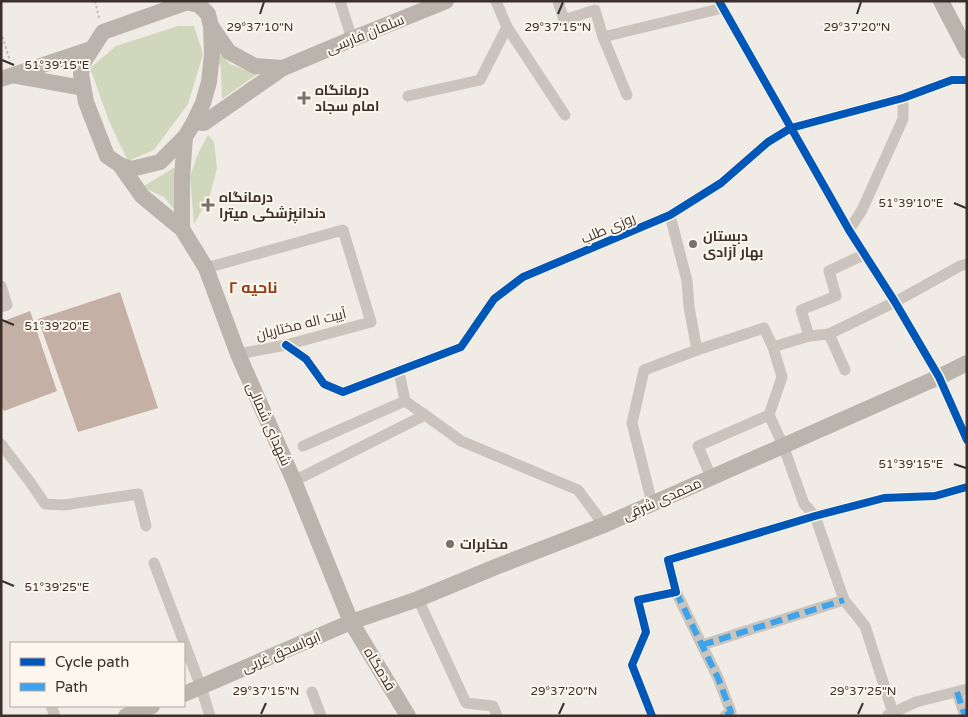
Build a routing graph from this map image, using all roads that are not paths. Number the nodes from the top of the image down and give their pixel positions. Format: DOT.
graph roads {
  1 [pos="340,1"];
  2 [pos="446,1"];
  3 [pos="496,1"];
  4 [pos="558,1"];
  5 [pos="941,1"];
  6 [pos="202,3"];
  7 [pos="721,5"];
  8 [pos="212,26"];
  9 [pos="507,27"];
  10 [pos="602,37"];
  11 [pos="352,39"];
  12 [pos="91,49"];
  13 [pos="967,52"];
  14 [pos="283,68"];
  15 [pos="7,77"];
  16 [pos="967,80"];
  17 [pos="83,88"];
  18 [pos="627,95"];
  19 [pos="408,96"];
  20 [pos="903,98"];
  21 [pos="565,115"];
  22 [pos="194,122"];
  23 [pos="791,128"];
  24 [pos="185,137"];
  25 [pos="120,165"];
  26 [pos="670,215"];
  27 [pos="182,230"];
  28 [pos="849,230"];
  29 [pos="865,254"];
  30 [pos="967,264"];
  31 [pos="206,268"];
  32 [pos="1,286"];
  33 [pos="895,302"];
  34 [pos="1,307"];
  35 [pos="829,334"];
  36 [pos="809,336"];
  37 [pos="286,345"];
  38 [pos="773,347"];
  39 [pos="697,350"];
  40 [pos="238,354"];
  41 [pos="967,362"];
  42 [pos="845,370"];
  43 [pos="399,371"];
  44 [pos="939,377"];
  45 [pos="405,401"];
  46 [pos="425,415"];
  47 [pos="769,415"];
  48 [pos="967,440"];
  49 [pos="1,444"];
  50 [pos="783,445"];
  51 [pos="303,446"];
  52 [pos="711,477"];
  53 [pos="294,481"];
  54 [pos="967,486"];
  55 [pos="652,504"];
  56 [pos="815,516"];
  57 [pos="604,525"];
  58 [pos="146,526"];
  59 [pos="154,563"];
  60 [pos="676,592"];
  61 [pos="418,599"];
  62 [pos="844,600"];
  63 [pos="351,622"];
  64 [pos="184,642"];
  65 [pos="185,645"];
  66 [pos="702,645"];
  67 [pos="201,687"];
  68 [pos="962,691"];
  69 [pos="312,692"];
  70 [pos="185,694"];
  71 [pos="149,707"];
  72 [pos="890,714"];
  73 [pos="126,716"];
  74 [pos="210,716"];
  75 [pos="321,716"];
  76 [pos="408,716"];
  77 [pos="497,716"];
  78 [pos="652,716"];
  79 [pos="725,716"];
  80 [pos="965,716"];
  1 -- 11 [label="street"];
  2 -- 11 [label="main road, سلمان فارسی"];
  3 -- 9 [label="street"];
  4 -- 10 [label="street"];
  5 -- 13 [label="main road"];
  6 -- 8 [label="main road"];
  6 -- 12 [label="main road"];
  7 -- 10 [label="street"];
  7 -- 23 [label="street"];
  8 -- 14 [label="main road, سلمان فارسی"];
  8 -- 22 [label="main road"];
  9 -- 19 [label="street"];
  9 -- 21 [label="street"];
  10 -- 18 [label="street"];
  11 -- 14 [label="main road, سلمان فارسی"];
  12 -- 15 [label="main road"];
  12 -- 17 [label="main road"];
  14 -- 22 [label="main road, سلمان فارسی"];
  15 -- 17 [label="main road"];
  16 -- 20 [label="street, روزی طلب"];
  17 -- 25 [label="main road"];
  20 -- 23 [label="street, روزی طلب"];
  20 -- 28 [label="street"];
  22 -- 24 [label="main road"];
  23 -- 26 [label="street, روزی طلب"];
  23 -- 28 [label="street"];
  24 -- 25 [label="main road"];
  24 -- 27 [label="main road"];
  25 -- 27 [label="main road"];
  26 -- 39 [label="street"];
  26 -- 43 [label="street, روزی طلب"];
  27 -- 31 [label="main road, شهدای شمالی"];
  28 -- 29 [label="street"];
  29 -- 33 [label="street"];
  29 -- 36 [label="street"];
  30 -- 33 [label="street"];
  31 -- 37 [label="street, آییت اله مختاریان"];
  31 -- 40 [label="main road, شهدای شمالی"];
  32 -- 34 [label="street"];
  33 -- 35 [label="street"];
  33 -- 44 [label="street"];
  35 -- 36 [label="street"];
  35 -- 42 [label="street"];
  36 -- 38 [label="street"];
  37 -- 40 [label="street, آییت اله مختاریان"];
  37 -- 43 [label="street, روزی طلب"];
  38 -- 39 [label="street"];
  38 -- 47 [label="street"];
  39 -- 55 [label="street"];
  40 -- 53 [label="main road, شهدای شمالی"];
  41 -- 44 [label="main road, محمدی شرقی"];
  43 -- 45 [label="street"];
  44 -- 48 [label="street"];
  44 -- 50 [label="main road, محمدی شرقی"];
  45 -- 46 [label="street"];
  45 -- 51 [label="street"];
  46 -- 53 [label="street"];
  46 -- 57 [label="street"];
  47 -- 50 [label="street"];
  47 -- 52 [label="street"];
  49 -- 58 [label="street"];
  50 -- 52 [label="main road, محمدی شرقی"];
  50 -- 56 [label="street"];
  52 -- 55 [label="main road, محمدی شرقی"];
  53 -- 63 [label="main road, شهدای شمالی"];
  54 -- 56 [label="street"];
  55 -- 57 [label="main road, محمدی شرقی"];
  56 -- 60 [label="street"];
  56 -- 62 [label="street"];
  57 -- 61 [label="main road, محمدی شرقی"];
  59 -- 64 [label="street"];
  60 -- 66 [label="street"];
  60 -- 78 [label="street"];
  61 -- 63 [label="main road, محمدی شرقی"];
  61 -- 77 [label="street"];
  62 -- 66 [label="street"];
  62 -- 72 [label="street"];
  63 -- 67 [label="main road, ابواسحق غربی"];
  63 -- 76 [label="main road, قدمگاه"];
  65 -- 67 [label="street"];
  66 -- 79 [label="street"];
  67 -- 70 [label="main road, ابواسحق غربی"];
  67 -- 74 [label="street"];
  68 -- 72 [label="street"];
  68 -- 80 [label="street"];
  69 -- 75 [label="street"];
  71 -- 73 [label="main road"];
}
